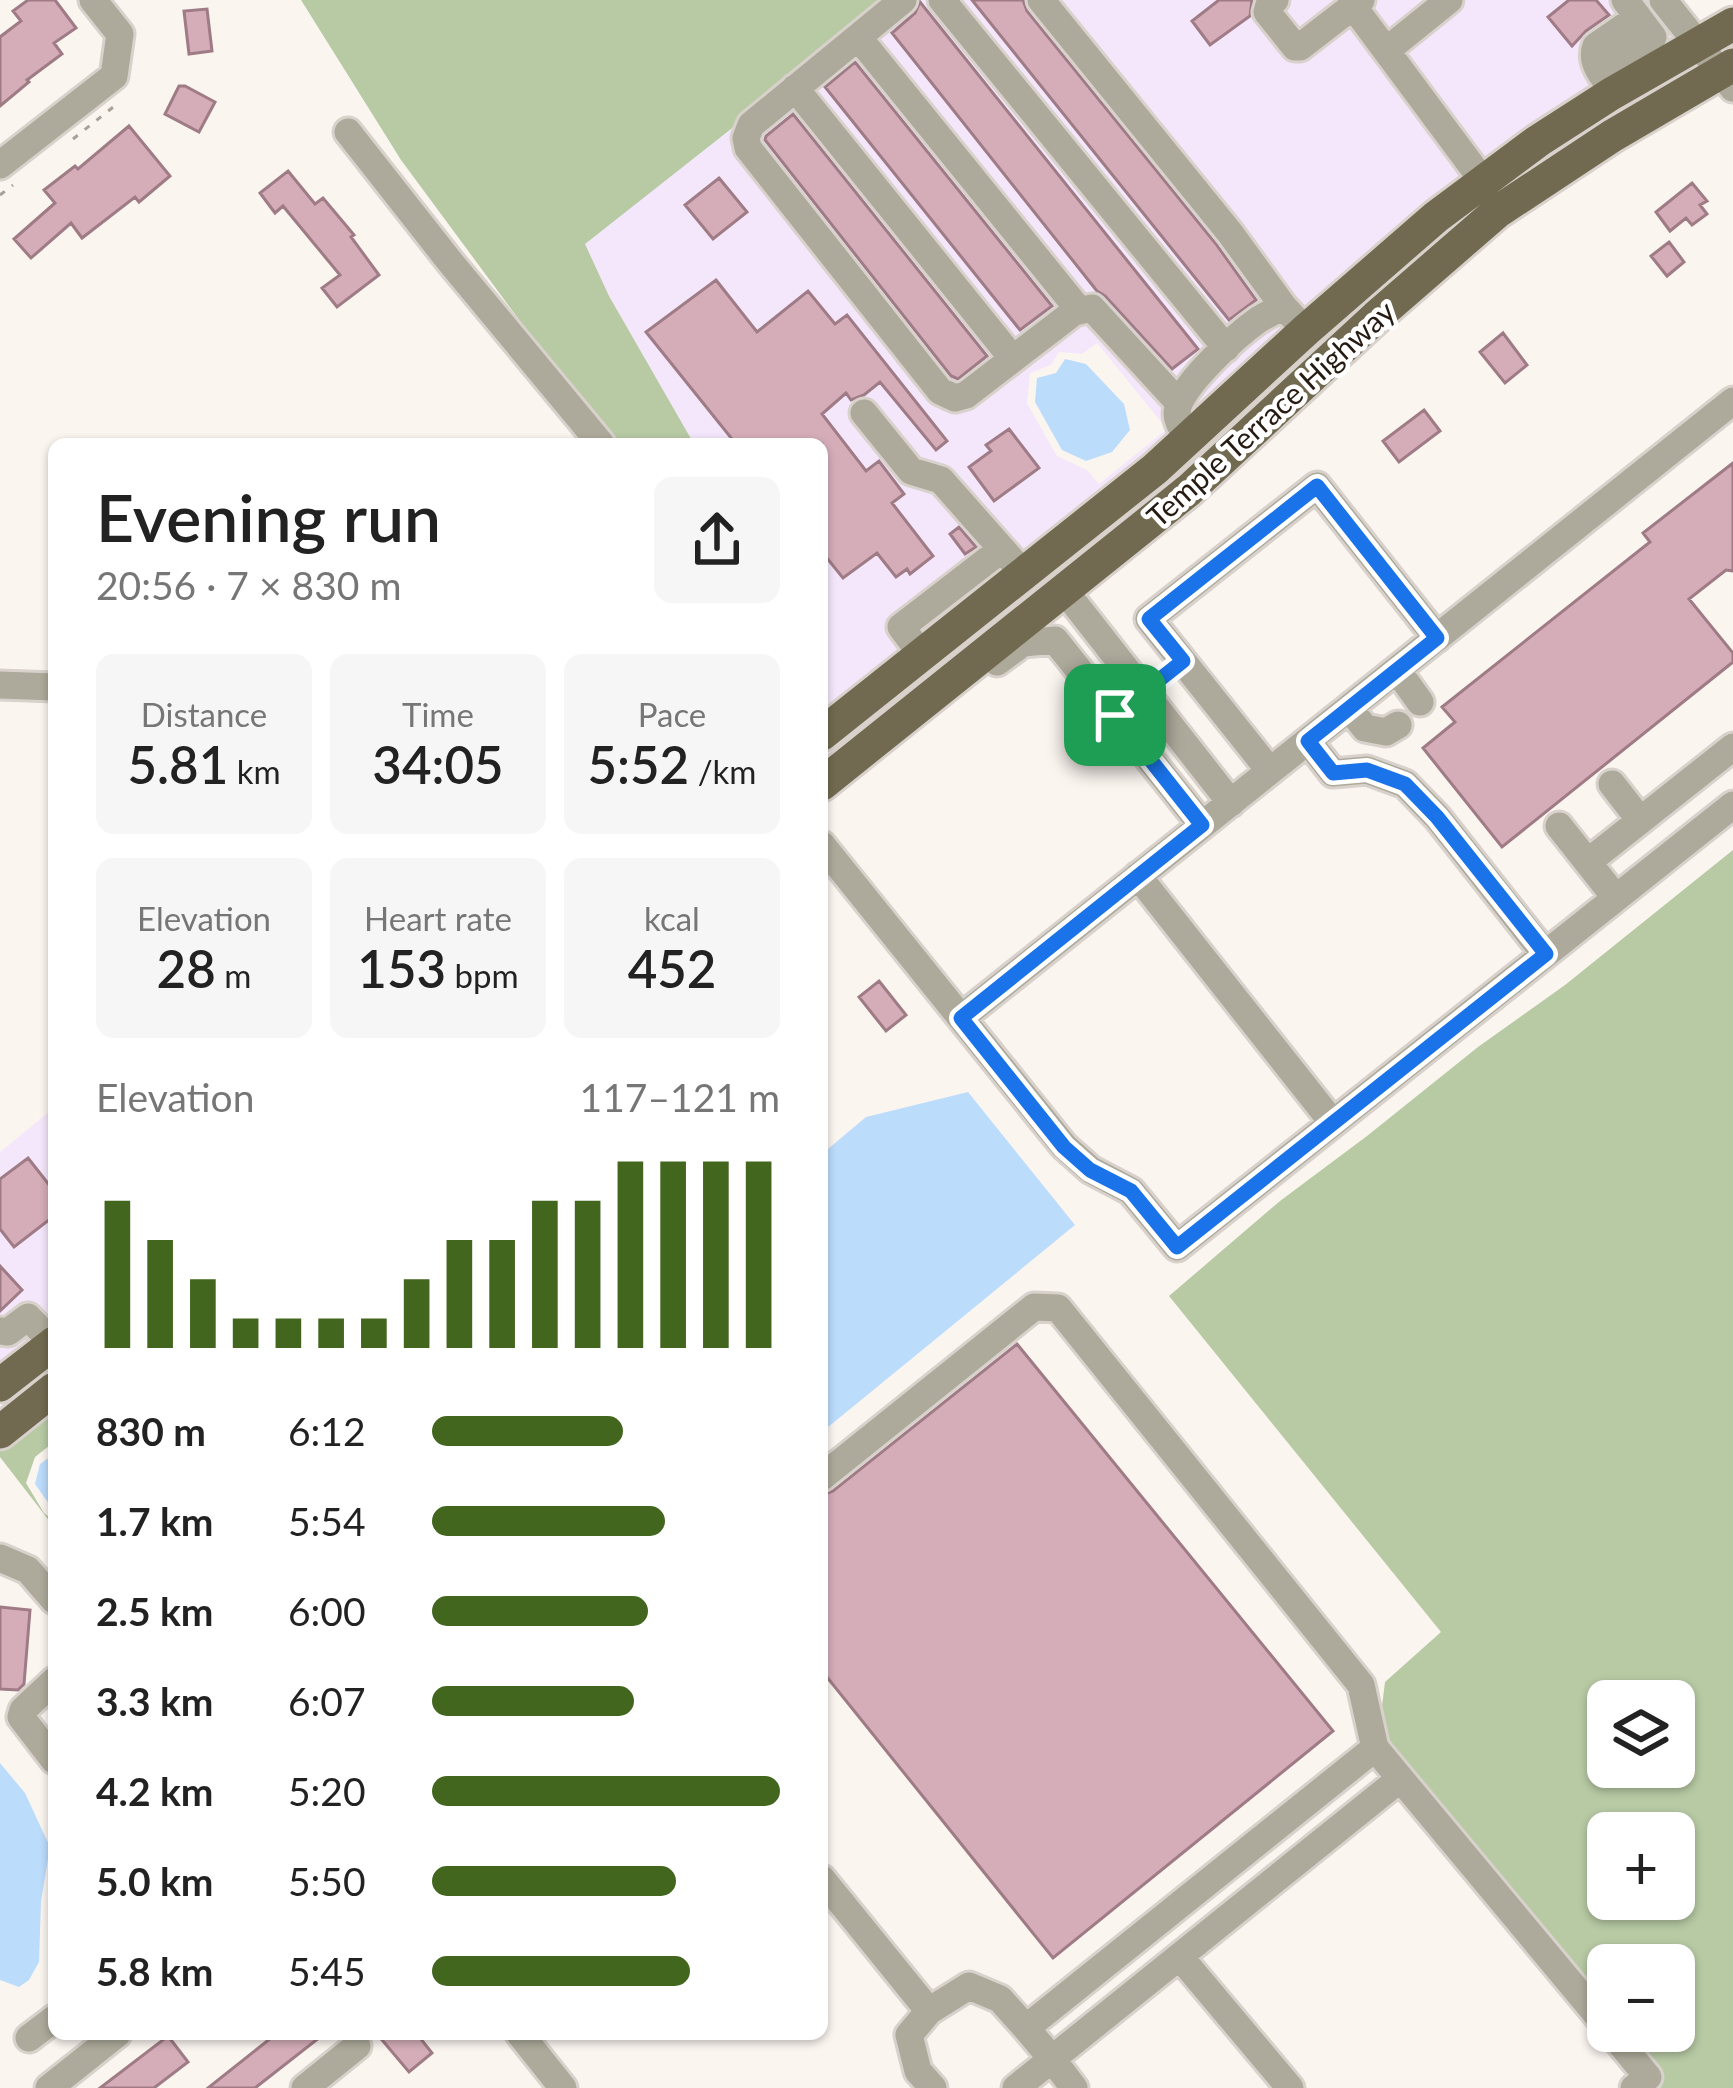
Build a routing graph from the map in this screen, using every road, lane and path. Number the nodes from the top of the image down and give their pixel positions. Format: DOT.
graph roads {
  1 [pos="93,0"];
  2 [pos="902,0"];
  3 [pos="942,0"];
  4 [pos="1041,0"];
  5 [pos="1275,0"];
  6 [pos="1449,0"];
  7 [pos="1664,0"];
  8 [pos="1357,3"];
  9 [pos="1631,8"];
  10 [pos="1733,24"];
  11 [pos="868,28"];
  12 [pos="1698,43"];
  13 [pos="1387,50"];
  14 [pos="1729,75"];
  15 [pos="1607,82"];
  16 [pos="795,88"];
  17 [pos="348,132"];
  18 [pos="0,164"];
  19 [pos="1483,181"];
  20 [pos="1079,310"];
  21 [pos="1295,318"];
  22 [pos="1226,348"];
  23 [pos="1013,359"];
  24 [pos="1733,401"];
  25 [pos="1179,404"];
  26 [pos="864,413"];
  27 [pos="596,438"];
  28 [pos="1189,440"];
  29 [pos="1013,561"];
  30 [pos="1064,590"];
  31 [pos="1437,638"];
  32 [pos="1183,661"];
  33 [pos="1397,670"];
  34 [pos="959,675"];
  35 [pos="0,685"];
  36 [pos="48,687"];
  37 [pos="1144,692"];
  38 [pos="1420,702"];
  39 [pos="1349,708"];
  40 [pos="1115,715"];
  41 [pos="1398,725"];
  42 [pos="828,729"];
  43 [pos="1308,741"];
  44 [pos="1733,747"];
  45 [pos="1270,771"];
  46 [pos="828,779"];
  47 [pos="1612,784"];
  48 [pos="1231,802"];
  49 [pos="1733,805"];
  50 [pos="1640,820"];
  51 [pos="1202,825"];
  52 [pos="1558,826"];
  53 [pos="828,852"];
  54 [pos="1588,862"];
  55 [pos="1138,876"];
  56 [pos="1616,898"];
  57 [pos="1546,954"];
  58 [pos="961,1018"];
  59 [pos="1334,1123"];
  60 [pos="0,1331"];
  61 [pos="48,1337"];
  62 [pos="48,1348"];
  63 [pos="0,1385"];
  64 [pos="48,1394"];
  65 [pos="0,1432"];
  66 [pos="828,1472"];
  67 [pos="0,1558"];
  68 [pos="48,1593"];
  69 [pos="48,1687"];
  70 [pos="1375,1748"];
  71 [pos="48,1752"];
  72 [pos="1400,1779"];
  73 [pos="828,1886"];
  74 [pos="1180,1957"];
  75 [pos="1587,2004"];
  76 [pos="929,2011"];
  77 [pos="48,2024"];
  78 [pos="1026,2028"];
  79 [pos="29,2038"];
  80 [pos="109,2040"];
  81 [pos="525,2040"];
  82 [pos="357,2046"];
  83 [pos="1627,2052"];
  84 [pos="1052,2059"];
  85 [pos="49,2088"];
  86 [pos="304,2088"];
  87 [pos="563,2088"];
  88 [pos="933,2088"];
  89 [pos="1016,2088"];
  90 [pos="1074,2088"];
  91 [pos="1290,2088"];
  92 [pos="1634,2088"];
  1 -- 18 [label="street"];
  2 -- 11 [label="street"];
  3 -- 22 [label="street"];
  4 -- 21 [label="street"];
  5 -- 8 [label="street"];
  6 -- 13 [label="street"];
  7 -- 12 [label="street"];
  8 -- 13 [label="street"];
  9 -- 15 [label="street"];
  10 -- 12 [label="main road, Temple Terrace Highway"];
  11 -- 16 [label="street"];
  11 -- 20 [label="street"];
  12 -- 14 [label="street"];
  12 -- 15 [label="main road, Temple Terrace Highway"];
  13 -- 19 [label="street"];
  14 -- 30 [label="main road, Temple Terrace Highway"];
  15 -- 19 [label="main road, Temple Terrace Highway"];
  16 -- 23 [label="street"];
  16 -- 23 [label="street"];
  17 -- 27 [label="street"];
  19 -- 21 [label="main road, Temple Terrace Highway"];
  20 -- 23 [label="street"];
  20 -- 25 [label="street"];
  21 -- 22 [label="street"];
  21 -- 28 [label="main road, Temple Terrace Highway"];
  22 -- 25 [label="street"];
  24 -- 31 [label="street"];
  25 -- 28 [label="street"];
  26 -- 29 [label="street"];
  28 -- 29 [label="main road, Temple Terrace Highway"];
  29 -- 42 [label="main road, Temple Terrace Highway"];
  30 -- 34 [label="main road, Temple Terrace Highway"];
  30 -- 37 [label="street"];
  31 -- 32 [label="street"];
  31 -- 33 [label="street"];
  32 -- 37 [label="street"];
  32 -- 45 [label="street"];
  33 -- 38 [label="street"];
  33 -- 39 [label="street"];
  34 -- 40 [label="street"];
  34 -- 46 [label="main road, Temple Terrace Highway"];
  35 -- 36 [label="street"];
  37 -- 40 [label="street"];
  37 -- 48 [label="street"];
  39 -- 41 [label="street"];
  39 -- 43 [label="street"];
  40 -- 51 [label="street"];
  43 -- 45 [label="street"];
  43 -- 57 [label="street"];
  44 -- 50 [label="street"];
  45 -- 48 [label="street"];
  47 -- 50 [label="street"];
  48 -- 51 [label="street"];
  49 -- 56 [label="street"];
  50 -- 54 [label="street"];
  51 -- 55 [label="street"];
  52 -- 54 [label="street"];
  53 -- 58 [label="street"];
  54 -- 56 [label="street"];
  55 -- 58 [label="street"];
  55 -- 59 [label="street"];
  56 -- 57 [label="street"];
  57 -- 59 [label="street"];
  58 -- 59 [label="street"];
  60 -- 61 [label="street"];
  62 -- 63 [label="main road"];
  64 -- 65 [label="main road"];
  66 -- 70 [label="street"];
  67 -- 68 [label="street"];
  69 -- 71 [label="street"];
  70 -- 72 [label="street"];
  70 -- 78 [label="street"];
  72 -- 74 [label="street"];
  72 -- 75 [label="street"];
  73 -- 76 [label="street"];
  74 -- 84 [label="street"];
  74 -- 91 [label="street"];
  76 -- 78 [label="street"];
  76 -- 88 [label="street"];
  77 -- 79 [label="street"];
  78 -- 84 [label="street"];
  80 -- 85 [label="street"];
  81 -- 87 [label="street"];
  82 -- 86 [label="street"];
  83 -- 92 [label="street"];
  84 -- 89 [label="street"];
  84 -- 90 [label="street"];
}
